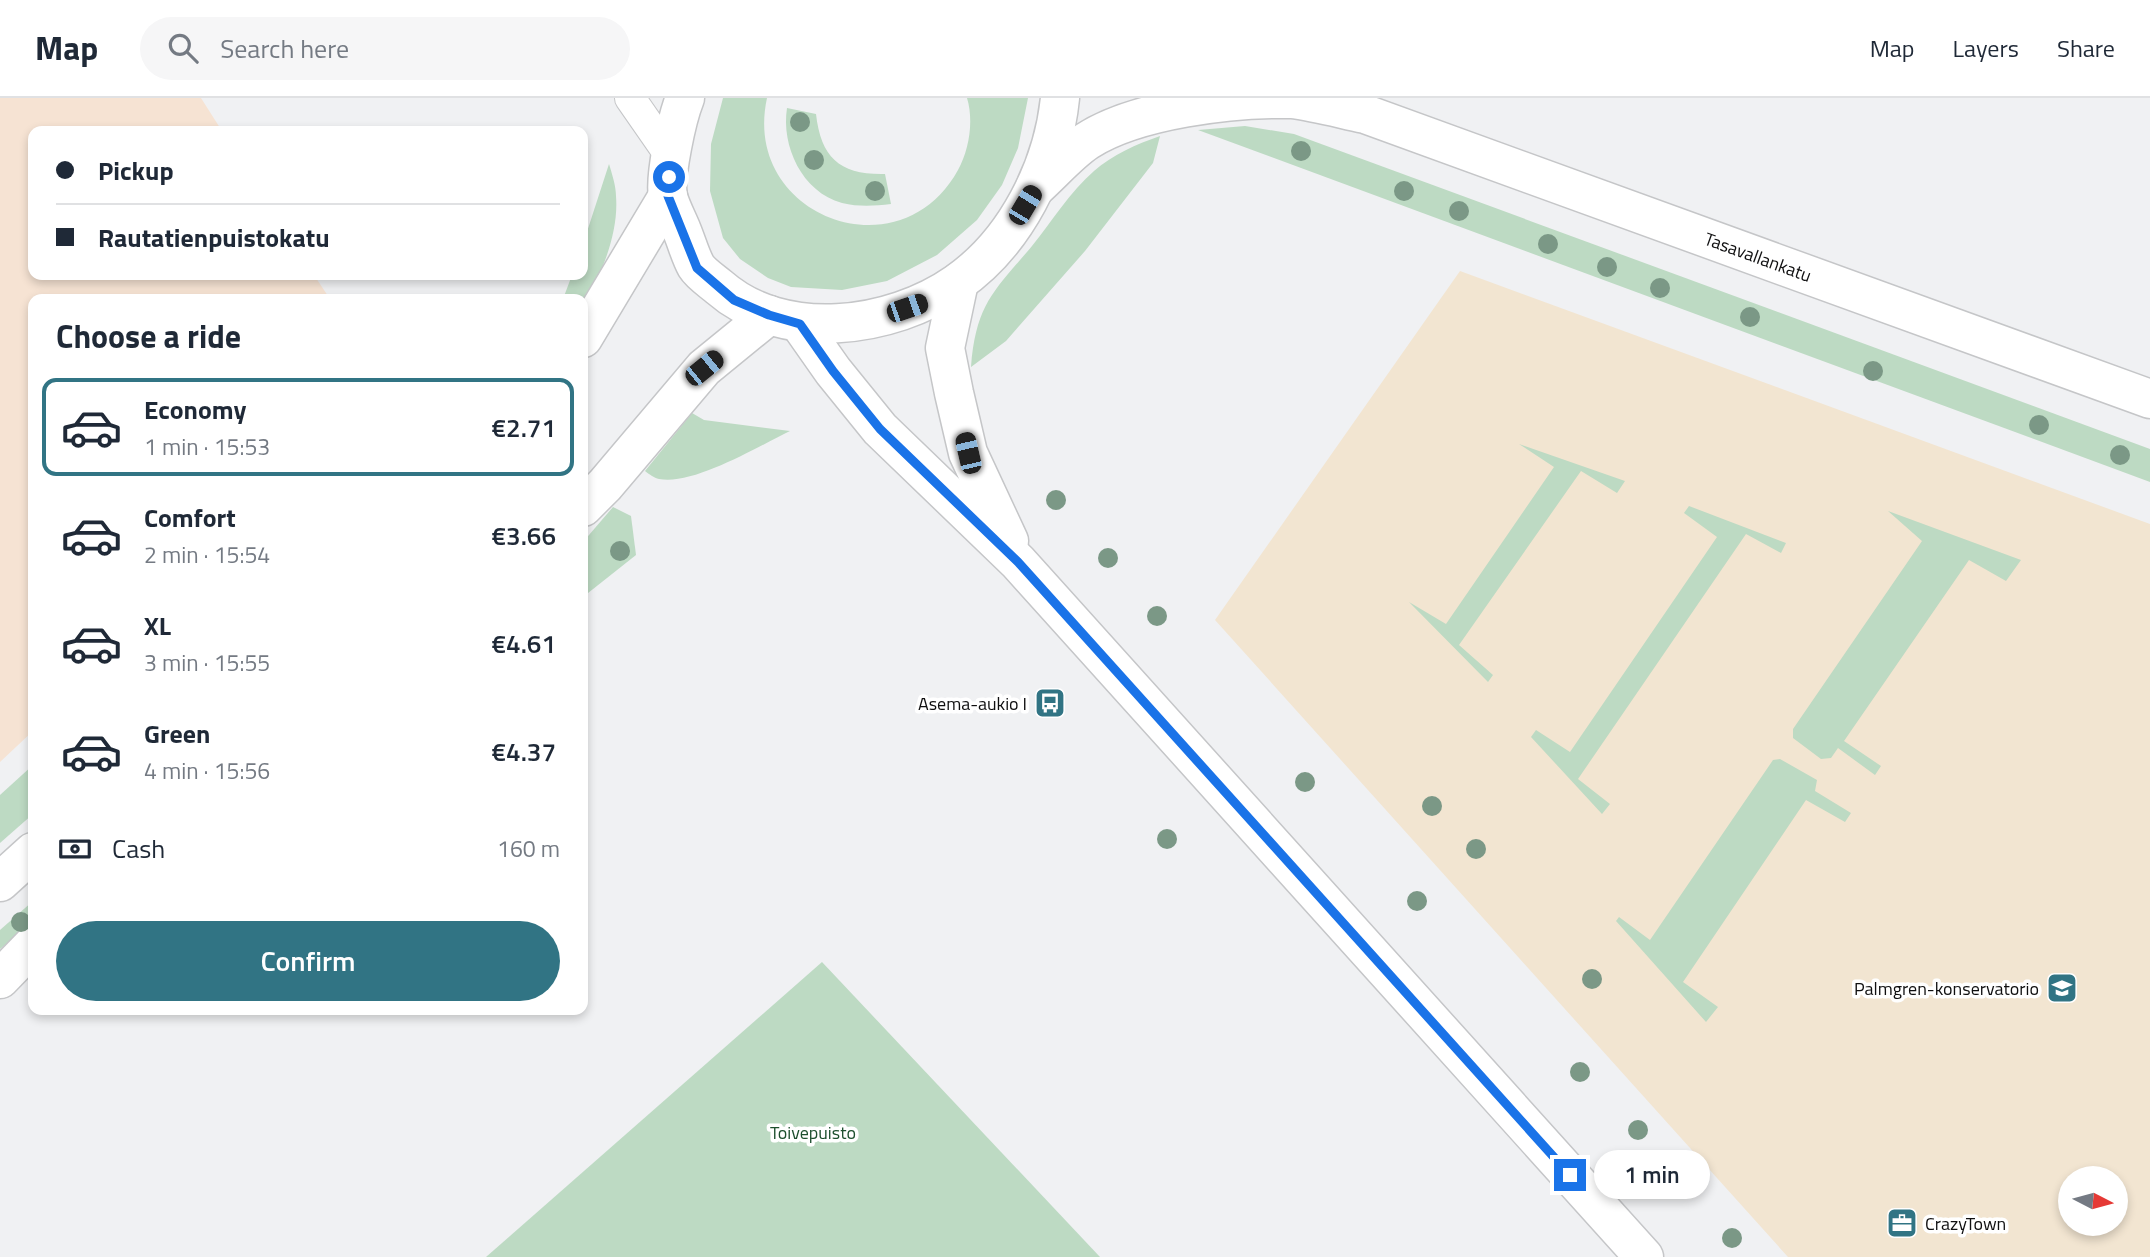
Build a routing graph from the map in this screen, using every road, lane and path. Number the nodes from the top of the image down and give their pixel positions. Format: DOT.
graph roads {
  1 [pos="630,98"];
  2 [pos="685,98"];
  3 [pos="1060,98"];
  4 [pos="1352,106"];
  5 [pos="671,157"];
  6 [pos="1035,188"];
  7 [pos="668,196"];
  8 [pos="959,282"];
  9 [pos="785,319"];
  10 [pos="588,330"];
  11 [pos="2150,399"];
  12 [pos="588,502"];
  13 [pos="1018,562"];
  14 [pos="28,857"];
  15 [pos="0,882"];
  16 [pos="28,950"];
  17 [pos="0,979"];
  18 [pos="1644,1257"];
  1 -- 5 [label="lane"];
  2 -- 5 [label="street"];
  3 -- 6 [label="street"];
  4 -- 6 [label="street, Tasavallankatu"];
  4 -- 11 [label="street, Tasavallankatu"];
  5 -- 7 [label="street"];
  6 -- 8 [label="street"];
  7 -- 9 [label="street"];
  7 -- 10 [label="street"];
  8 -- 9 [label="street"];
  8 -- 13 [label="street"];
  9 -- 12 [label="street"];
  9 -- 13 [label="street"];
  13 -- 18 [label="street"];
  14 -- 15 [label="street"];
  16 -- 17 [label="street"];
}
